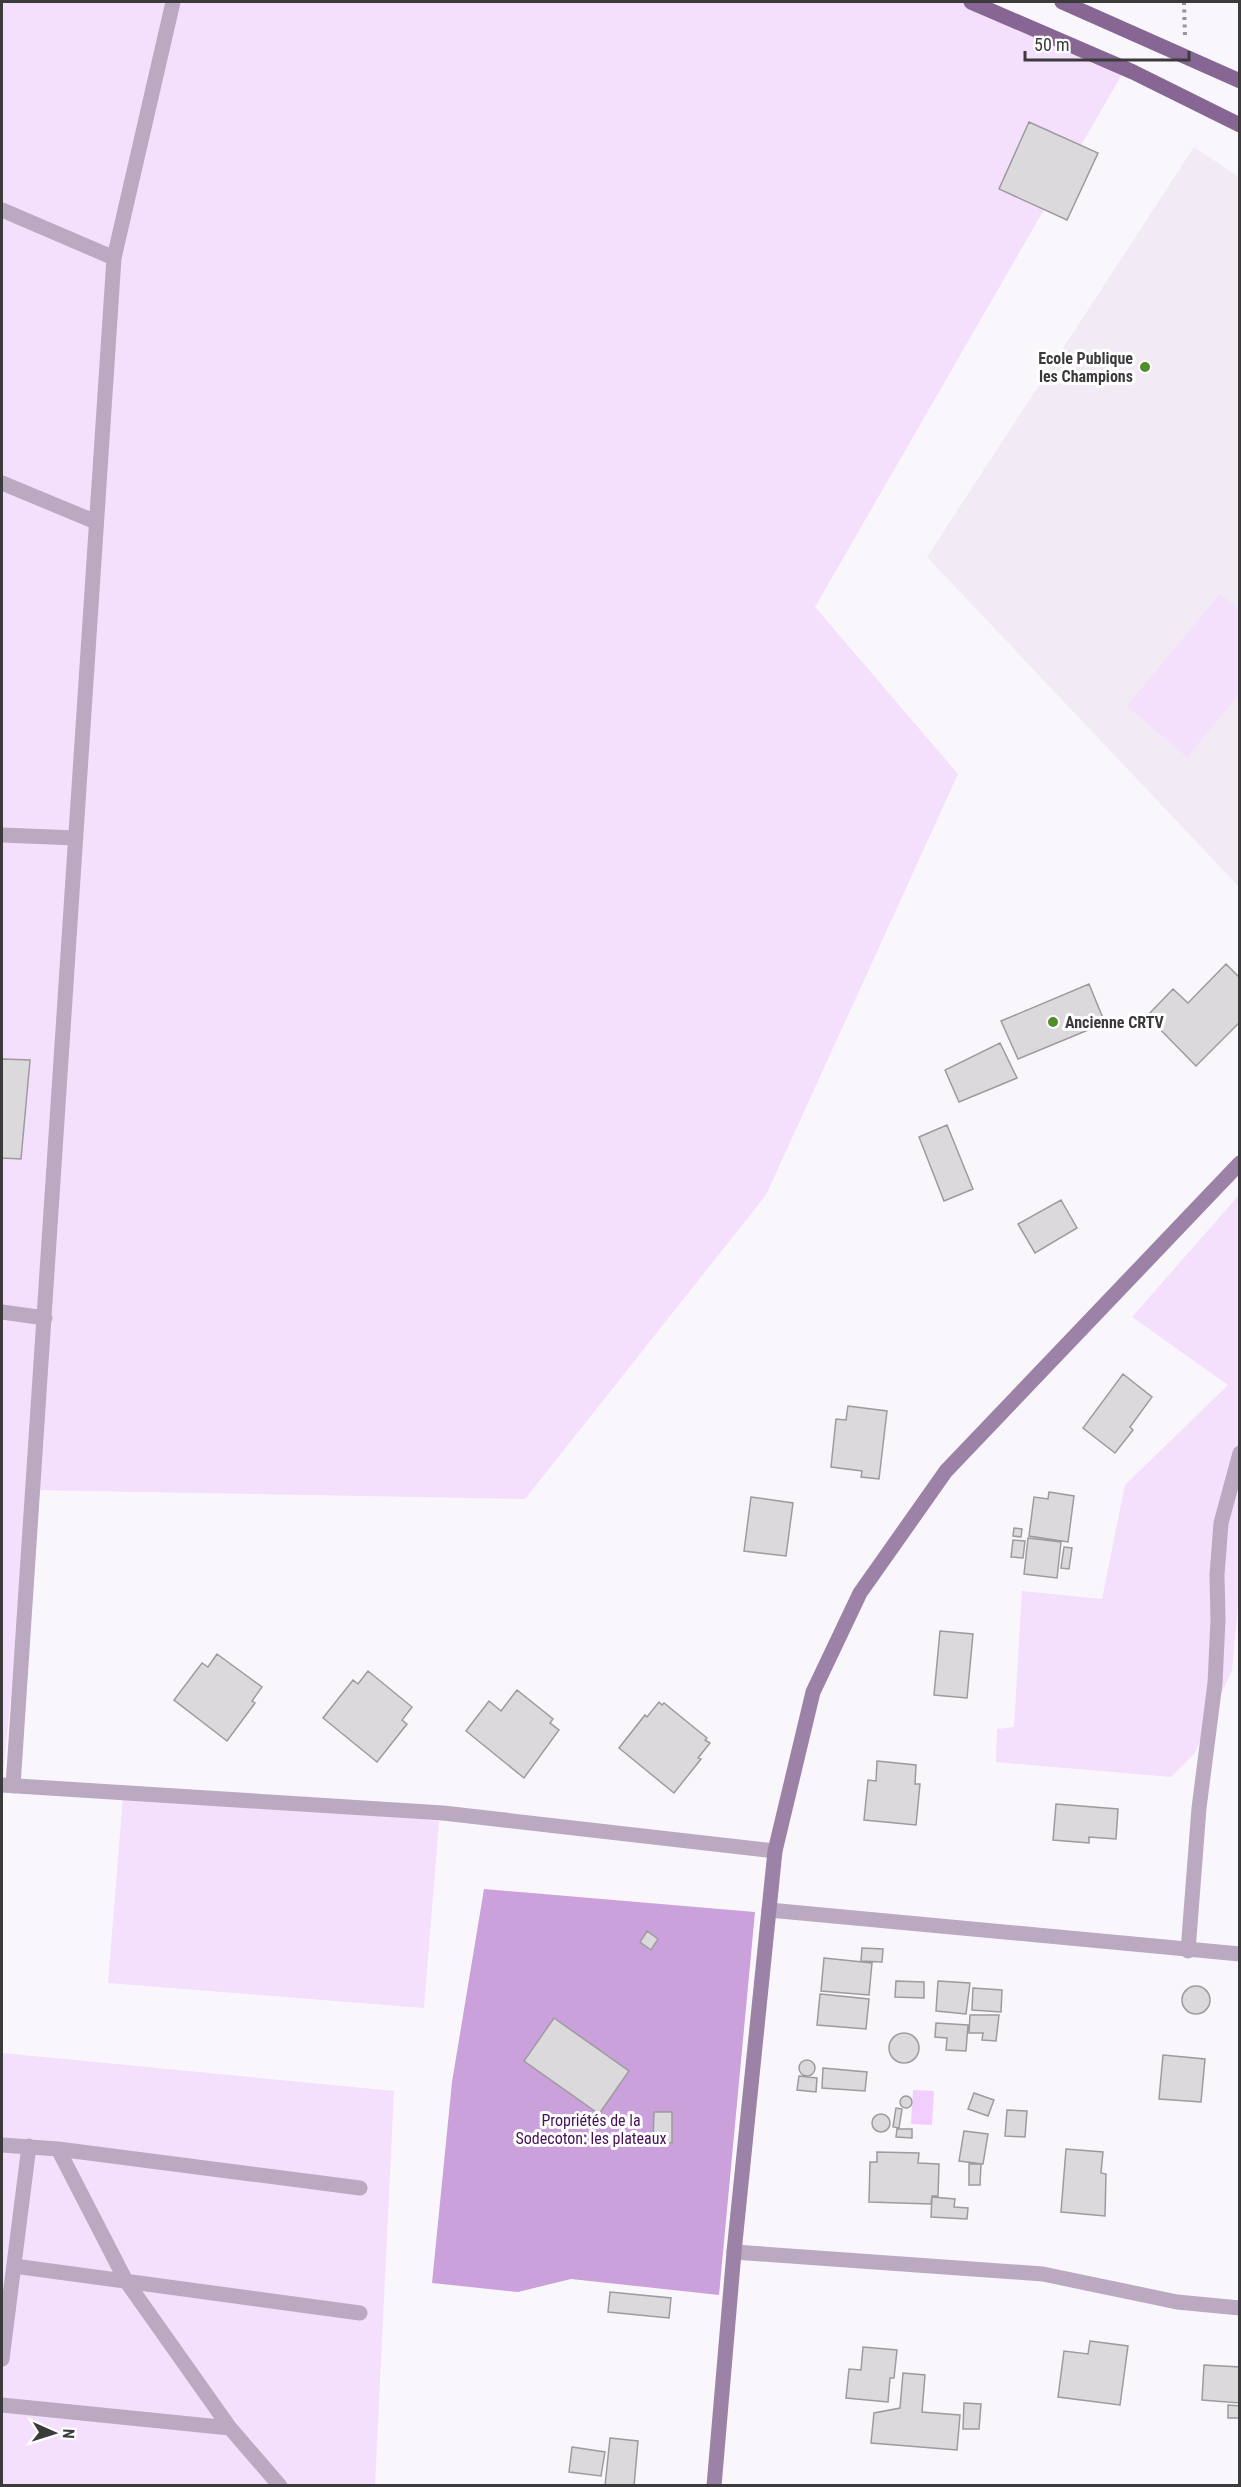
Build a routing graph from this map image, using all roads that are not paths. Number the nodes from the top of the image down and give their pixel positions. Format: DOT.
graph roads {
  1 [pos="173,2"];
  2 [pos="971,2"];
  3 [pos="1062,2"];
  4 [pos="1239,81"];
  5 [pos="1239,125"];
  6 [pos="2,210"];
  7 [pos="114,258"];
  8 [pos="2,483"];
  9 [pos="96,522"];
  10 [pos="2,835"];
  11 [pos="76,838"];
  12 [pos="1239,1163"];
  13 [pos="2,1312"];
  14 [pos="45,1318"];
  15 [pos="1239,1453"];
  16 [pos="7,1786"];
  17 [pos="775,1851"];
  18 [pos="769,1910"];
  19 [pos="1188,1951"];
  20 [pos="1239,1954"];
  21 [pos="2,2145"];
  22 [pos="29,2146"];
  23 [pos="58,2150"];
  24 [pos="360,2188"];
  25 [pos="734,2252"];
  26 [pos="14,2266"];
  27 [pos="126,2281"];
  28 [pos="1239,2308"];
  29 [pos="360,2313"];
  30 [pos="2,2359"];
  31 [pos="2,2405"];
  32 [pos="230,2428"];
  33 [pos="280,2486"];
  34 [pos="714,2486"];
  1 -- 7 [label="street"];
  2 -- 5 [label="main road"];
  3 -- 4 [label="main road"];
  6 -- 7 [label="street"];
  7 -- 9 [label="street"];
  8 -- 9 [label="street"];
  9 -- 11 [label="street"];
  10 -- 11 [label="street"];
  11 -- 14 [label="street"];
  12 -- 17 [label="street"];
  13 -- 14 [label="street"];
  14 -- 16 [label="street"];
  15 -- 19 [label="street"];
  16 -- 17 [label="street"];
  17 -- 18 [label="street"];
  18 -- 19 [label="street"];
  18 -- 25 [label="street"];
  19 -- 20 [label="street"];
  21 -- 22 [label="street"];
  22 -- 23 [label="street"];
  22 -- 26 [label="street"];
  23 -- 24 [label="street"];
  23 -- 27 [label="street"];
  25 -- 28 [label="street"];
  25 -- 34 [label="street"];
  26 -- 27 [label="street"];
  26 -- 30 [label="street"];
  27 -- 29 [label="street"];
  27 -- 32 [label="street"];
  31 -- 32 [label="street"];
  32 -- 33 [label="street"];
}
